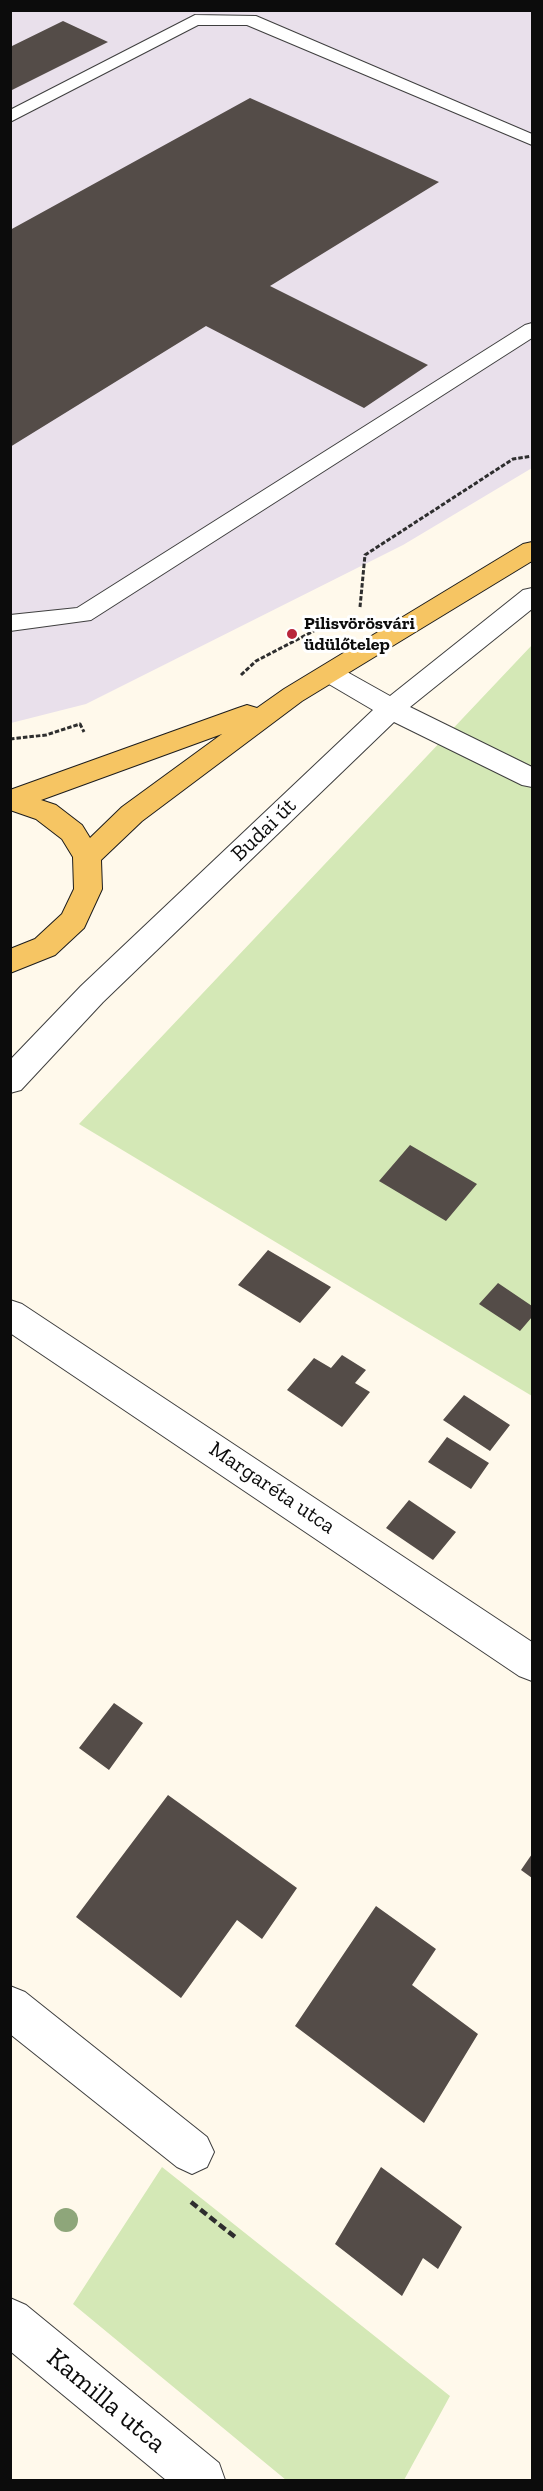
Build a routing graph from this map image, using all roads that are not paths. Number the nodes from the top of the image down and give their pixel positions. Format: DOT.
graph roads {
  1 [pos="230,10"];
  2 [pos="250,20"];
  3 [pos="10,117"];
  4 [pos="532,141"];
  5 [pos="532,329"];
  6 [pos="532,550"];
  7 [pos="532,597"];
  8 [pos="10,623"];
  9 [pos="331,674"];
  10 [pos="293,695"];
  11 [pos="391,709"];
  12 [pos="532,778"];
  13 [pos="11,800"];
  14 [pos="87,857"];
  15 [pos="10,962"];
  16 [pos="10,1081"];
  17 [pos="10,1314"];
  18 [pos="532,1663"];
  19 [pos="10,2007"];
  20 [pos="192,2152"];
  21 [pos="10,2321"];
  22 [pos="202,2481"];
  1 -- 2 [label="lane"];
  2 -- 3 [label="lane"];
  2 -- 4 [label="lane"];
  5 -- 8 [label="lane"];
  6 -- 9 [label="main road"];
  7 -- 11 [label="street, Budai út"];
  9 -- 10 [label="main road"];
  9 -- 11 [label="street"];
  10 -- 13 [label="main road"];
  10 -- 14 [label="main road"];
  11 -- 12 [label="street"];
  11 -- 16 [label="street, Budai út"];
  13 -- 14 [label="main road"];
  14 -- 15 [label="main road"];
  17 -- 18 [label="street, Margaréta utca"];
  19 -- 20 [label="street"];
  21 -- 22 [label="street, Kamilla utca"];
}
